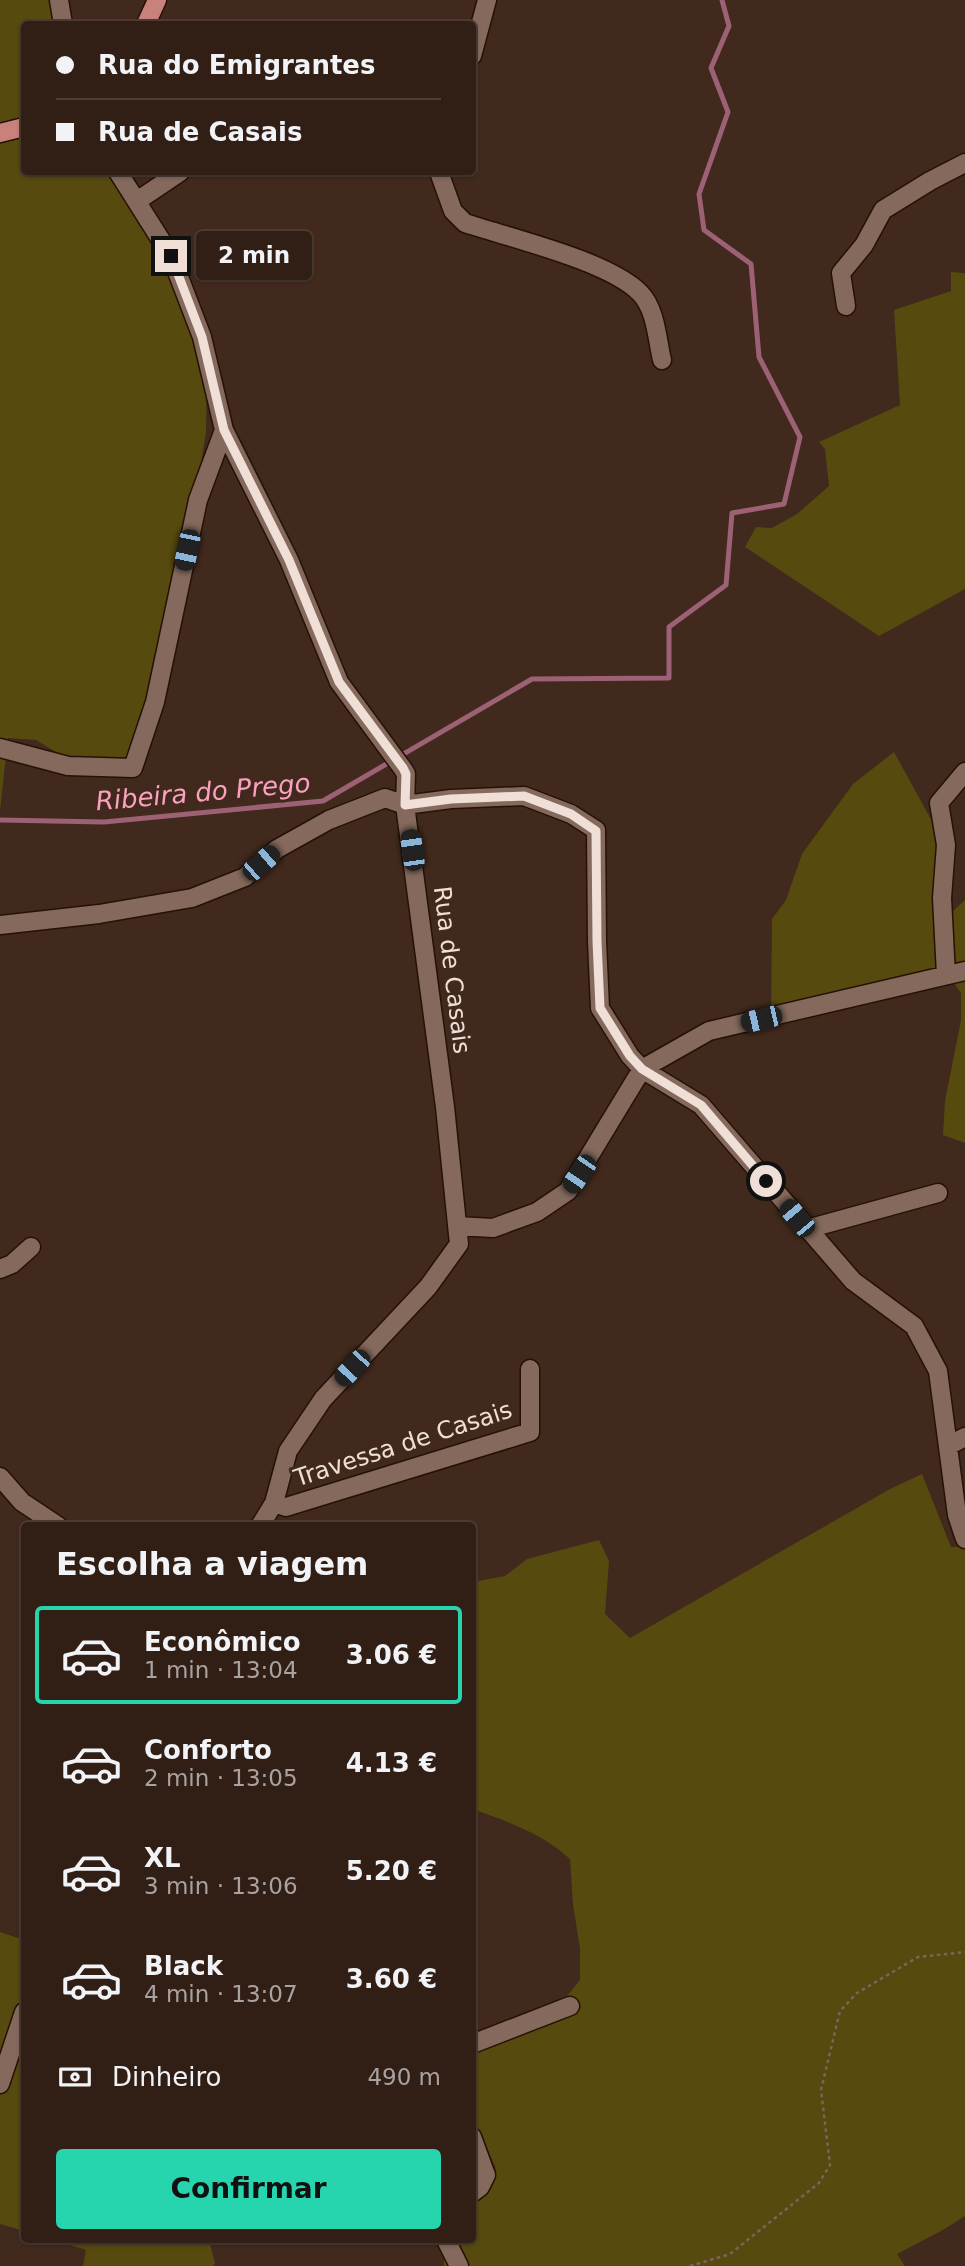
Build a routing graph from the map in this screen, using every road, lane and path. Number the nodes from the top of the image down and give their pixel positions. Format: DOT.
graph roads {
  1 [pos="59,0"];
  2 [pos="157,0"];
  3 [pos="487,0"];
  4 [pos="62,21"];
  5 [pos="147,21"];
  6 [pos="476,41"];
  7 [pos="21,128"];
  8 [pos="0,133"];
  9 [pos="965,163"];
  10 [pos="120,175"];
  11 [pos="176,175"];
  12 [pos="440,175"];
  13 [pos="137,201"];
  14 [pos="846,306"];
  15 [pos="662,360"];
  16 [pos="224,430"];
  17 [pos="0,748"];
  18 [pos="965,772"];
  19 [pos="405,805"];
  20 [pos="0,925"];
  21 [pos="965,971"];
  22 [pos="946,975"];
  23 [pos="642,1069"];
  24 [pos="938,1193"];
  25 [pos="457,1226"];
  26 [pos="807,1229"];
  27 [pos="31,1247"];
  28 [pos="0,1269"];
  29 [pos="530,1369"];
  30 [pos="965,1437"];
  31 [pos="948,1446"];
  32 [pos="0,1477"];
  33 [pos="274,1503"];
  34 [pos="49,1522"];
  35 [pos="262,1522"];
  36 [pos="965,1539"];
  37 [pos="965,1952"];
  38 [pos="570,2006"];
  39 [pos="21,2021"];
  40 [pos="476,2042"];
  41 [pos="0,2084"];
  42 [pos="476,2148"];
  43 [pos="476,2190"];
  44 [pos="448,2243"];
  45 [pos="459,2266"];
  46 [pos="690,2266"];
  1 -- 4 [label="street"];
  2 -- 5 [label="main road"];
  3 -- 6 [label="street"];
  7 -- 8 [label="main road"];
  9 -- 14 [label="street"];
  10 -- 13 [label="street, Rua de Casais"];
  11 -- 13 [label="street"];
  12 -- 15 [label="street"];
  13 -- 16 [label="street, Rua de Casais"];
  16 -- 17 [label="street"];
  16 -- 19 [label="street, Rua de Casais"];
  18 -- 22 [label="street"];
  19 -- 20 [label="street"];
  19 -- 23 [label="street"];
  19 -- 25 [label="street, Rua de Casais"];
  21 -- 22 [label="street"];
  22 -- 23 [label="street"];
  23 -- 25 [label="street"];
  23 -- 26 [label="street"];
  24 -- 26 [label="street"];
  25 -- 33 [label="street, Rua de Casais"];
  26 -- 31 [label="street"];
  27 -- 28 [label="street"];
  29 -- 33 [label="street, Travessa de Casais"];
  30 -- 31 [label="street"];
  31 -- 36 [label="street"];
  32 -- 34 [label="street"];
  33 -- 35 [label="street, Rua de Casais"];
  37 -- 46 [label="path"];
  38 -- 40 [label="street"];
  39 -- 41 [label="street"];
  42 -- 43 [label="street"];
  44 -- 45 [label="street"];
}
